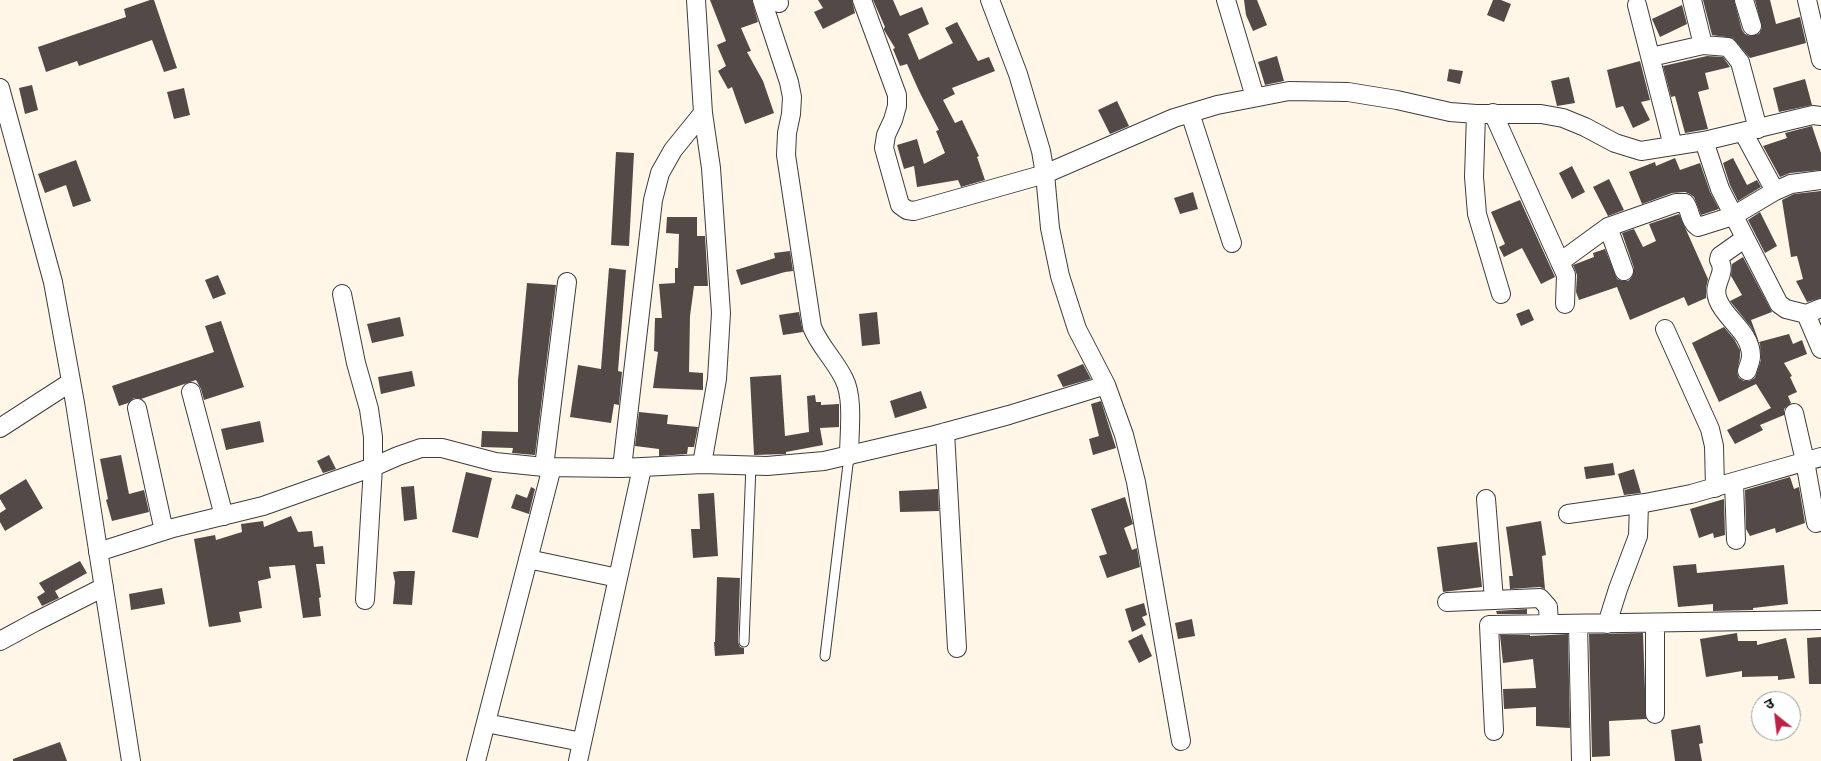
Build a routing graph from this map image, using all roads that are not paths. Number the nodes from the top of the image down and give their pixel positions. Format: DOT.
graph roads {
  1 [pos="696,0"];
  2 [pos="862,0"];
  3 [pos="990,0"];
  4 [pos="1226,0"];
  5 [pos="1692,0"];
  6 [pos="1744,0"];
  7 [pos="1807,0"];
  8 [pos="773,1"];
  9 [pos="1637,4"];
  10 [pos="1752,26"];
  11 [pos="1703,44"];
  12 [pos="1651,56"];
  13 [pos="1821,60"];
  14 [pos="0,88"];
  15 [pos="1256,97"];
  16 [pos="703,113"];
  17 [pos="1190,113"];
  18 [pos="1485,114"];
  19 [pos="1821,116"];
  20 [pos="1750,130"];
  21 [pos="1704,141"];
  22 [pos="1673,146"];
  23 [pos="1045,174"];
  24 [pos="1821,180"];
  25 [pos="1775,191"];
  26 [pos="1734,216"];
  27 [pos="1608,227"];
  28 [pos="1744,239"];
  29 [pos="1232,243"];
  30 [pos="1560,262"];
  31 [pos="1624,271"];
  32 [pos="567,282"];
  33 [pos="342,294"];
  34 [pos="1501,294"];
  35 [pos="1565,304"];
  36 [pos="1813,311"];
  37 [pos="1665,329"];
  38 [pos="1821,349"];
  39 [pos="1747,371"];
  40 [pos="71,382"];
  41 [pos="1106,385"];
  42 [pos="191,392"];
  43 [pos="137,408"];
  44 [pos="1794,414"];
  45 [pos="0,428"];
  46 [pos="945,432"];
  47 [pos="849,456"];
  48 [pos="1813,459"];
  49 [pos="702,464"];
  50 [pos="751,465"];
  51 [pos="373,467"];
  52 [pos="548,467"];
  53 [pos="622,468"];
  54 [pos="642,468"];
  55 [pos="1734,482"];
  56 [pos="1715,488"];
  57 [pos="1486,499"];
  58 [pos="1639,504"];
  59 [pos="1568,514"];
  60 [pos="224,516"];
  61 [pos="1816,524"];
  62 [pos="164,531"];
  63 [pos="1736,540"];
  64 [pos="98,552"];
  65 [pos="528,559"];
  66 [pos="618,578"];
  67 [pos="104,587"];
  68 [pos="365,600"];
  69 [pos="1494,600"];
  70 [pos="1447,602"];
  71 [pos="1821,620"];
  72 [pos="1655,623"];
  73 [pos="1549,624"];
  74 [pos="1578,624"];
  75 [pos="1607,624"];
  76 [pos="0,641"];
  77 [pos="744,642"];
  78 [pos="957,648"];
  79 [pos="825,656"];
  80 [pos="1655,714"];
  81 [pos="486,723"];
  82 [pos="1494,731"];
  83 [pos="1181,741"];
  84 [pos="582,742"];
  85 [pos="131,761"];
  86 [pos="476,761"];
  87 [pos="578,761"];
  88 [pos="1581,761"];
  1 -- 16 [label="street"];
  2 -- 23 [label="street"];
  3 -- 23 [label="street"];
  4 -- 15 [label="street"];
  5 -- 11 [label="street"];
  6 -- 10 [label="street"];
  7 -- 13 [label="street"];
  8 -- 47 [label="street"];
  9 -- 12 [label="street"];
  11 -- 12 [label="street"];
  11 -- 20 [label="street"];
  12 -- 22 [label="street"];
  14 -- 40 [label="street"];
  15 -- 17 [label="street"];
  15 -- 18 [label="street"];
  16 -- 49 [label="street"];
  16 -- 53 [label="street"];
  17 -- 23 [label="street"];
  17 -- 29 [label="street"];
  18 -- 22 [label="street"];
  18 -- 30 [label="street"];
  18 -- 34 [label="street"];
  19 -- 20 [label="street"];
  20 -- 21 [label="street"];
  20 -- 25 [label="street"];
  21 -- 22 [label="street"];
  21 -- 26 [label="street"];
  23 -- 41 [label="street"];
  24 -- 25 [label="street"];
  25 -- 26 [label="street"];
  26 -- 27 [label="street"];
  26 -- 28 [label="street"];
  27 -- 30 [label="street"];
  27 -- 31 [label="street"];
  28 -- 36 [label="street"];
  28 -- 39 [label="street"];
  30 -- 35 [label="street"];
  32 -- 52 [label="street"];
  33 -- 51 [label="street"];
  36 -- 38 [label="street"];
  37 -- 56 [label="street"];
  40 -- 45 [label="street"];
  40 -- 64 [label="street"];
  41 -- 46 [label="street"];
  41 -- 83 [label="street"];
  42 -- 60 [label="street"];
  43 -- 62 [label="street"];
  44 -- 48 [label="street"];
  46 -- 47 [label="street"];
  46 -- 78 [label="street"];
  47 -- 50 [label="street"];
  47 -- 79 [label="lane"];
  48 -- 55 [label="street"];
  48 -- 61 [label="street"];
  49 -- 50 [label="street"];
  49 -- 54 [label="street"];
  50 -- 77 [label="lane"];
  51 -- 52 [label="street"];
  51 -- 60 [label="street"];
  51 -- 68 [label="street"];
  52 -- 53 [label="street"];
  52 -- 65 [label="street"];
  53 -- 54 [label="street"];
  54 -- 66 [label="street"];
  55 -- 56 [label="street"];
  55 -- 63 [label="street"];
  56 -- 58 [label="street"];
  57 -- 69 [label="street"];
  58 -- 59 [label="street"];
  58 -- 75 [label="street"];
  60 -- 62 [label="street"];
  62 -- 64 [label="street"];
  64 -- 67 [label="street"];
  65 -- 66 [label="street"];
  65 -- 81 [label="street"];
  66 -- 84 [label="street"];
  67 -- 76 [label="street"];
  67 -- 85 [label="street"];
  69 -- 70 [label="street"];
  69 -- 73 [label="street"];
  71 -- 72 [label="street"];
  72 -- 75 [label="street"];
  72 -- 80 [label="street"];
  73 -- 74 [label="street"];
  73 -- 82 [label="street"];
  74 -- 75 [label="street"];
  74 -- 88 [label="street"];
  81 -- 84 [label="street"];
  81 -- 86 [label="street"];
  84 -- 87 [label="street"];
}
